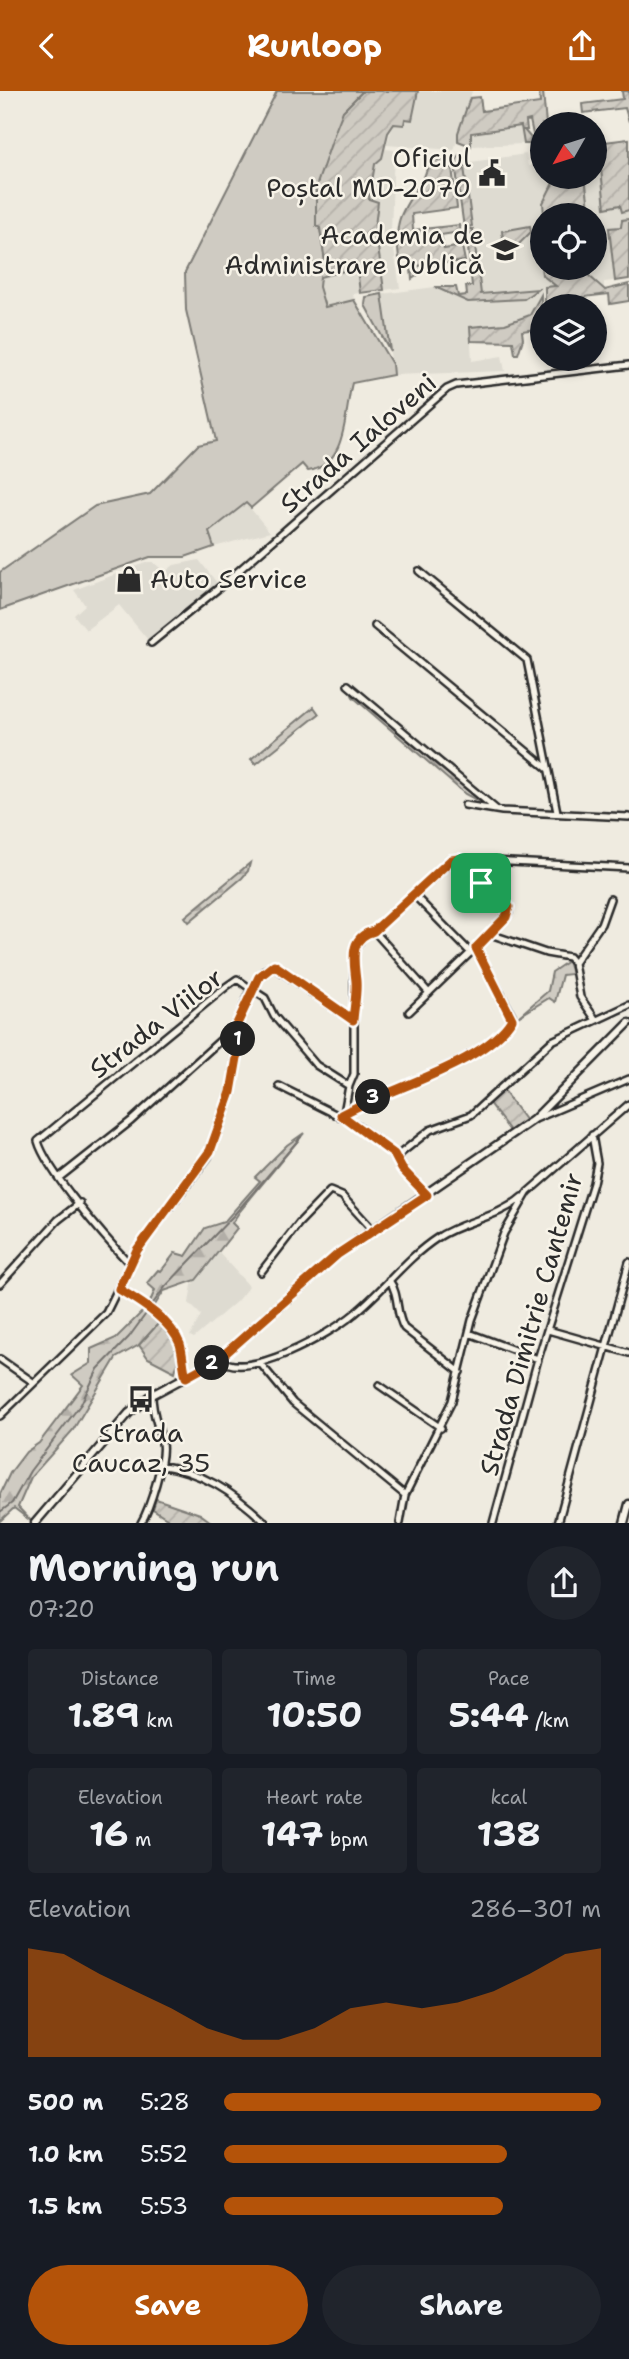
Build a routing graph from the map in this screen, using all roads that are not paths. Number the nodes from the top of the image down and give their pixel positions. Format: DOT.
graph roads {
  1 [pos="629,365"];
  2 [pos="419,571"];
  3 [pos="375,627"];
  4 [pos="151,643"];
  5 [pos="348,685"];
  6 [pos="549,770"];
  7 [pos="465,805"];
  8 [pos="497,810"];
  9 [pos="557,812"];
  10 [pos="629,817"];
  11 [pos="460,859"];
  12 [pos="629,868"];
  13 [pos="413,894"];
  14 [pos="610,899"];
  15 [pos="374,931"];
  16 [pos="491,933"];
  17 [pos="473,951"];
  18 [pos="573,963"];
  19 [pos="251,989"];
  20 [pos="429,993"];
  21 [pos="629,1005"];
  22 [pos="409,1012"];
  23 [pos="353,1020"];
  24 [pos="596,1020"];
  25 [pos="629,1023"];
  26 [pos="236,1026"];
  27 [pos="629,1079"];
  28 [pos="279,1086"];
  29 [pos="349,1086"];
  30 [pos="629,1104"];
  31 [pos="343,1114"];
  32 [pos="533,1120"];
  33 [pos="592,1135"];
  34 [pos="396,1157"];
  35 [pos="60,1177"];
  36 [pos="527,1192"];
  37 [pos="427,1195"];
  38 [pos="80,1203"];
  39 [pos="373,1230"];
  40 [pos="629,1262"];
  41 [pos="130,1263"];
  42 [pos="261,1272"];
  43 [pos="390,1280"];
  44 [pos="0,1284"];
  45 [pos="119,1289"];
  46 [pos="548,1330"];
  47 [pos="469,1333"];
  48 [pos="607,1347"];
  49 [pos="629,1353"];
  50 [pos="0,1359"];
  51 [pos="219,1359"];
  52 [pos="538,1359"];
  53 [pos="260,1363"];
  54 [pos="460,1371"];
  55 [pos="186,1377"];
  56 [pos="33,1382"];
  57 [pos="379,1385"];
  58 [pos="152,1395"];
  59 [pos="0,1416"];
  60 [pos="441,1428"];
  61 [pos="158,1465"];
  62 [pos="405,1495"];
  63 [pos="629,1504"];
  64 [pos="265,1522"];
  65 [pos="35,1523"];
  66 [pos="141,1523"];
  67 [pos="400,1523"];
  68 [pos="493,1523"];
  69 [pos="558,1523"];
  70 [pos="624,1523"];
  1 -- 4 [label="street, Strada Ialoveni"];
  2 -- 6 [label="street"];
  3 -- 6 [label="street"];
  5 -- 8 [label="street"];
  6 -- 9 [label="street"];
  7 -- 8 [label="street"];
  8 -- 9 [label="street"];
  9 -- 10 [label="street"];
  11 -- 12 [label="street"];
  11 -- 13 [label="street"];
  11 -- 16 [label="street"];
  13 -- 15 [label="street"];
  13 -- 17 [label="street"];
  14 -- 18 [label="street"];
  15 -- 20 [label="street"];
  15 -- 23 [label="street"];
  16 -- 17 [label="street"];
  16 -- 18 [label="street"];
  17 -- 20 [label="street"];
  17 -- 31 [label="street"];
  18 -- 24 [label="street"];
  19 -- 23 [label="street"];
  19 -- 26 [label="street, Strada Viilor"];
  19 -- 29 [label="street"];
  19 -- 35 [label="street, Strada Viilor"];
  20 -- 22 [label="street"];
  21 -- 24 [label="street"];
  23 -- 29 [label="street"];
  24 -- 34 [label="street"];
  25 -- 32 [label="street"];
  26 -- 35 [label="street, Strada Viilor"];
  26 -- 41 [label="street"];
  27 -- 32 [label="street"];
  28 -- 31 [label="street"];
  29 -- 31 [label="street"];
  30 -- 33 [label="street"];
  31 -- 34 [label="street"];
  32 -- 37 [label="street"];
  33 -- 36 [label="street"];
  33 -- 46 [label="street, Strada Dimitrie Cantemir"];
  34 -- 37 [label="street"];
  35 -- 38 [label="street, Strada Viilor"];
  36 -- 43 [label="street"];
  36 -- 47 [label="street"];
  37 -- 39 [label="street"];
  38 -- 41 [label="street, Strada Viilor"];
  38 -- 44 [label="street"];
  39 -- 42 [label="street"];
  39 -- 51 [label="street"];
  40 -- 48 [label="street"];
  41 -- 45 [label="street"];
  43 -- 53 [label="street"];
  43 -- 54 [label="street"];
  45 -- 55 [label="street"];
  45 -- 56 [label="street"];
  46 -- 48 [label="street"];
  46 -- 52 [label="street, Strada Dimitrie Cantemir"];
  47 -- 52 [label="street"];
  47 -- 54 [label="street"];
  48 -- 49 [label="street"];
  48 -- 69 [label="street"];
  50 -- 56 [label="street"];
  51 -- 53 [label="street"];
  51 -- 55 [label="street"];
  52 -- 68 [label="street, Strada Dimitrie Cantemir"];
  53 -- 62 [label="street"];
  54 -- 60 [label="street"];
  55 -- 58 [label="street"];
  56 -- 59 [label="street"];
  57 -- 60 [label="street"];
  58 -- 61 [label="street"];
  58 -- 65 [label="street"];
  60 -- 62 [label="street"];
  61 -- 64 [label="street"];
  61 -- 66 [label="street"];
  62 -- 67 [label="street"];
  63 -- 70 [label="street"];
}
